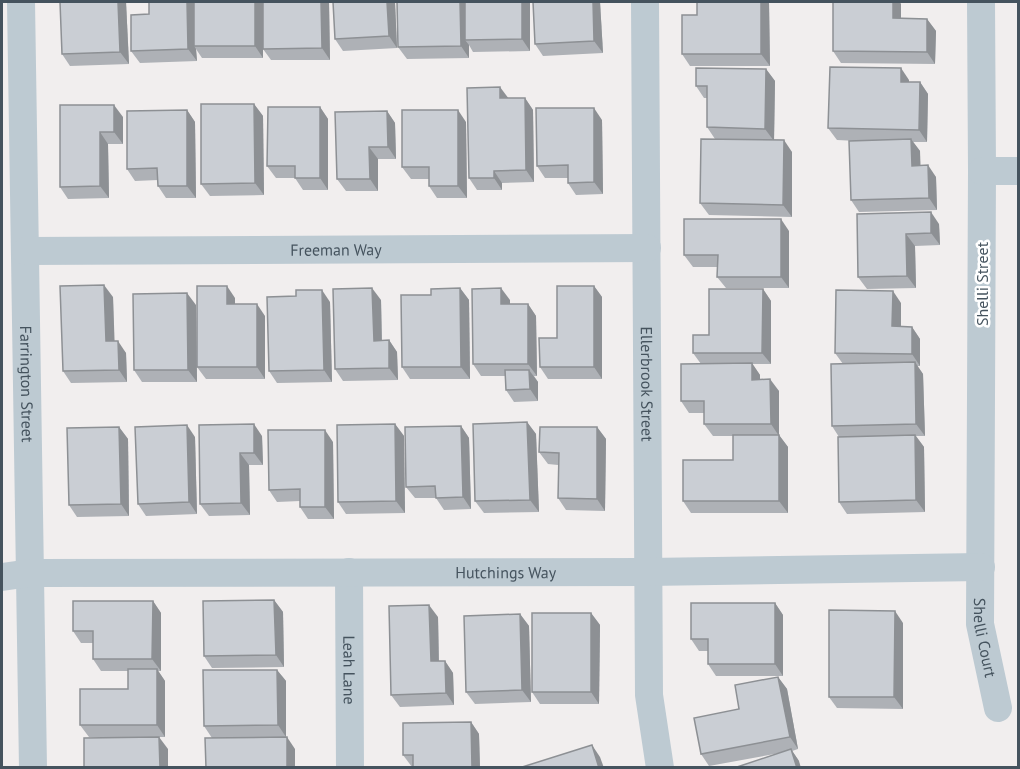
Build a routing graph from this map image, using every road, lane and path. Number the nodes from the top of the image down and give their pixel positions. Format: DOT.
graph roads {
  1 [pos="21,2"];
  2 [pos="645,2"];
  3 [pos="981,2"];
  4 [pos="982,171"];
  5 [pos="1018,171"];
  6 [pos="646,248"];
  7 [pos="26,251"];
  8 [pos="981,567"];
  9 [pos="349,572"];
  10 [pos="648,572"];
  11 [pos="30,573"];
  12 [pos="2,577"];
  13 [pos="998,708"];
  14 [pos="33,768"];
  15 [pos="350,768"];
  16 [pos="660,768"];
  1 -- 7 [label="street, Farrington Street"];
  2 -- 6 [label="street, Ellerbrook Street"];
  3 -- 4 [label="street, Shelli Street"];
  4 -- 5 [label="street"];
  4 -- 8 [label="street, Shelli Street"];
  6 -- 7 [label="street, Freeman Way"];
  6 -- 10 [label="street, Ellerbrook Street"];
  7 -- 11 [label="street, Farrington Street"];
  8 -- 10 [label="street, Hutchings Way"];
  8 -- 13 [label="street, Shelli Court"];
  9 -- 10 [label="street, Hutchings Way"];
  9 -- 11 [label="street, Hutchings Way"];
  9 -- 15 [label="street, Leah Lane"];
  10 -- 16 [label="street, Ellerbrook Street"];
  11 -- 12 [label="street, Hutchings Way"];
  11 -- 14 [label="street, Farrington Street"];
}
